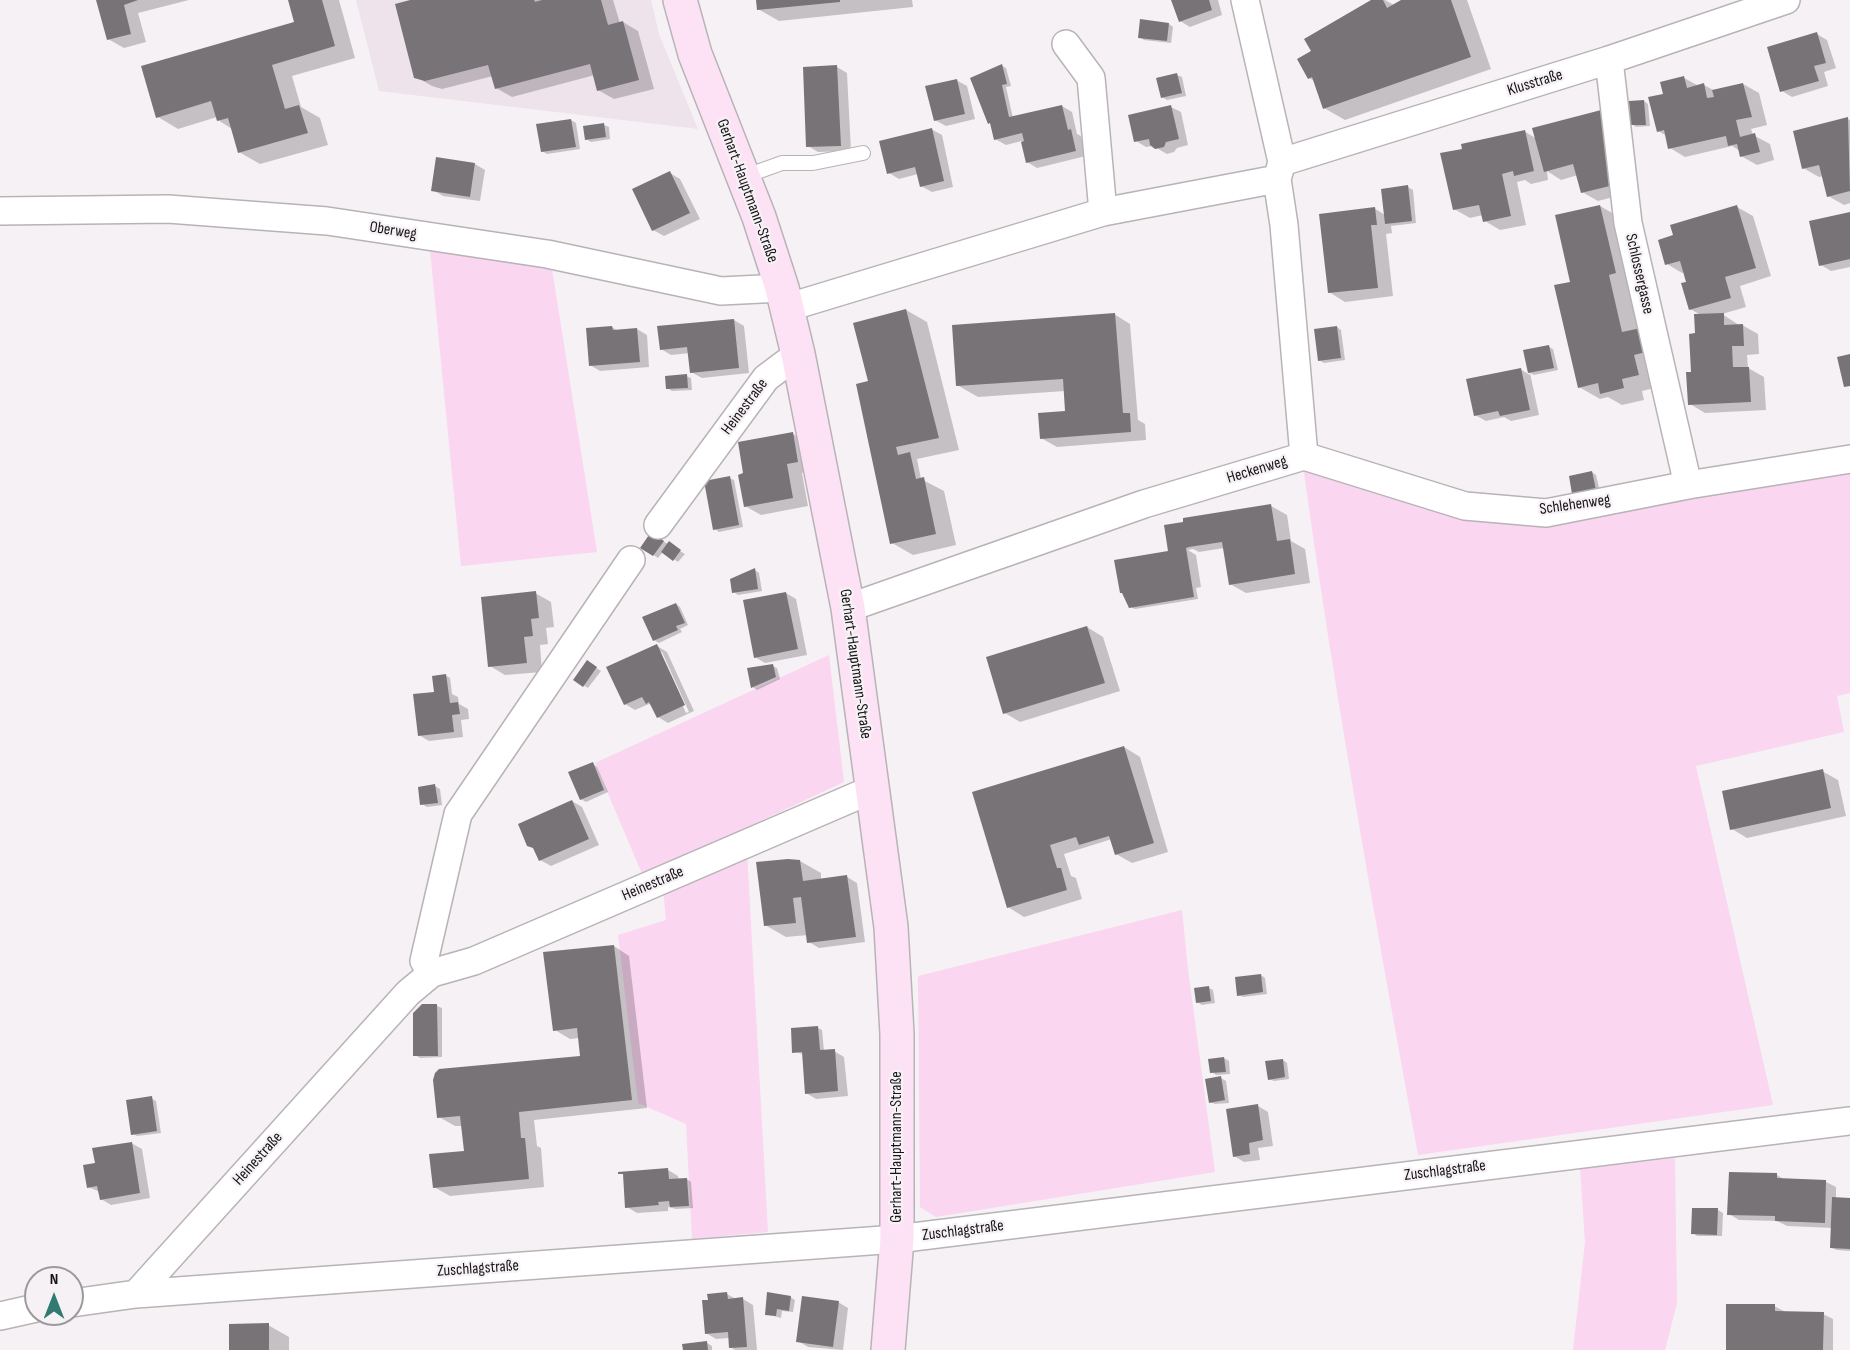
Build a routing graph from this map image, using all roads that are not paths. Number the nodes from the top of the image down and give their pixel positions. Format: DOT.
graph roads {
  1 [pos="681,0"];
  2 [pos="1245,0"];
  3 [pos="1786,0"];
  4 [pos="1066,44"];
  5 [pos="1609,60"];
  6 [pos="863,153"];
  7 [pos="1279,170"];
  8 [pos="743,177"];
  9 [pos="0,211"];
  10 [pos="1103,212"];
  11 [pos="784,298"];
  12 [pos="798,354"];
  13 [pos="1304,456"];
  14 [pos="1850,459"];
  15 [pos="1688,485"];
  16 [pos="658,525"];
  17 [pos="632,561"];
  18 [pos="848,609"];
  19 [pos="873,789"];
  20 [pos="432,973"];
  21 [pos="1850,1120"];
  22 [pos="897,1239"];
  23 [pos="136,1294"];
  24 [pos="84,1301"];
  25 [pos="24,1311"];
  26 [pos="0,1316"];
  27 [pos="888,1350"];
  1 -- 8 [label="street, Gerhart-Hauptmann-Straße"];
  2 -- 7 [label="street"];
  3 -- 5 [label="street, Klusstraße"];
  4 -- 10 [label="street"];
  5 -- 7 [label="street, Klusstraße"];
  5 -- 15 [label="street, Schlossergasse"];
  6 -- 8 [label="lane"];
  7 -- 10 [label="street"];
  7 -- 13 [label="street, Heckenweg"];
  8 -- 11 [label="street, Gerhart-Hauptmann-Straße"];
  9 -- 11 [label="street, Oberweg"];
  10 -- 11 [label="street"];
  11 -- 12 [label="street, Gerhart-Hauptmann-Straße"];
  12 -- 16 [label="street, Heinestraße"];
  12 -- 18 [label="street, Gerhart-Hauptmann-Straße"];
  13 -- 15 [label="street, Schlehenweg"];
  13 -- 18 [label="street, Heckenweg"];
  14 -- 15 [label="street, Schlehenweg"];
  17 -- 20 [label="street"];
  18 -- 19 [label="street, Gerhart-Hauptmann-Straße"];
  19 -- 20 [label="street, Heinestraße"];
  19 -- 22 [label="street, Gerhart-Hauptmann-Straße"];
  20 -- 23 [label="street, Heinestraße"];
  21 -- 22 [label="street, Zuschlagstraße"];
  22 -- 23 [label="street, Zuschlagstraße"];
  22 -- 27 [label="street, Gerhart-Hauptmann-Straße"];
  23 -- 24 [label="street, Zuschlagstraße"];
  25 -- 26 [label="street"];
}
